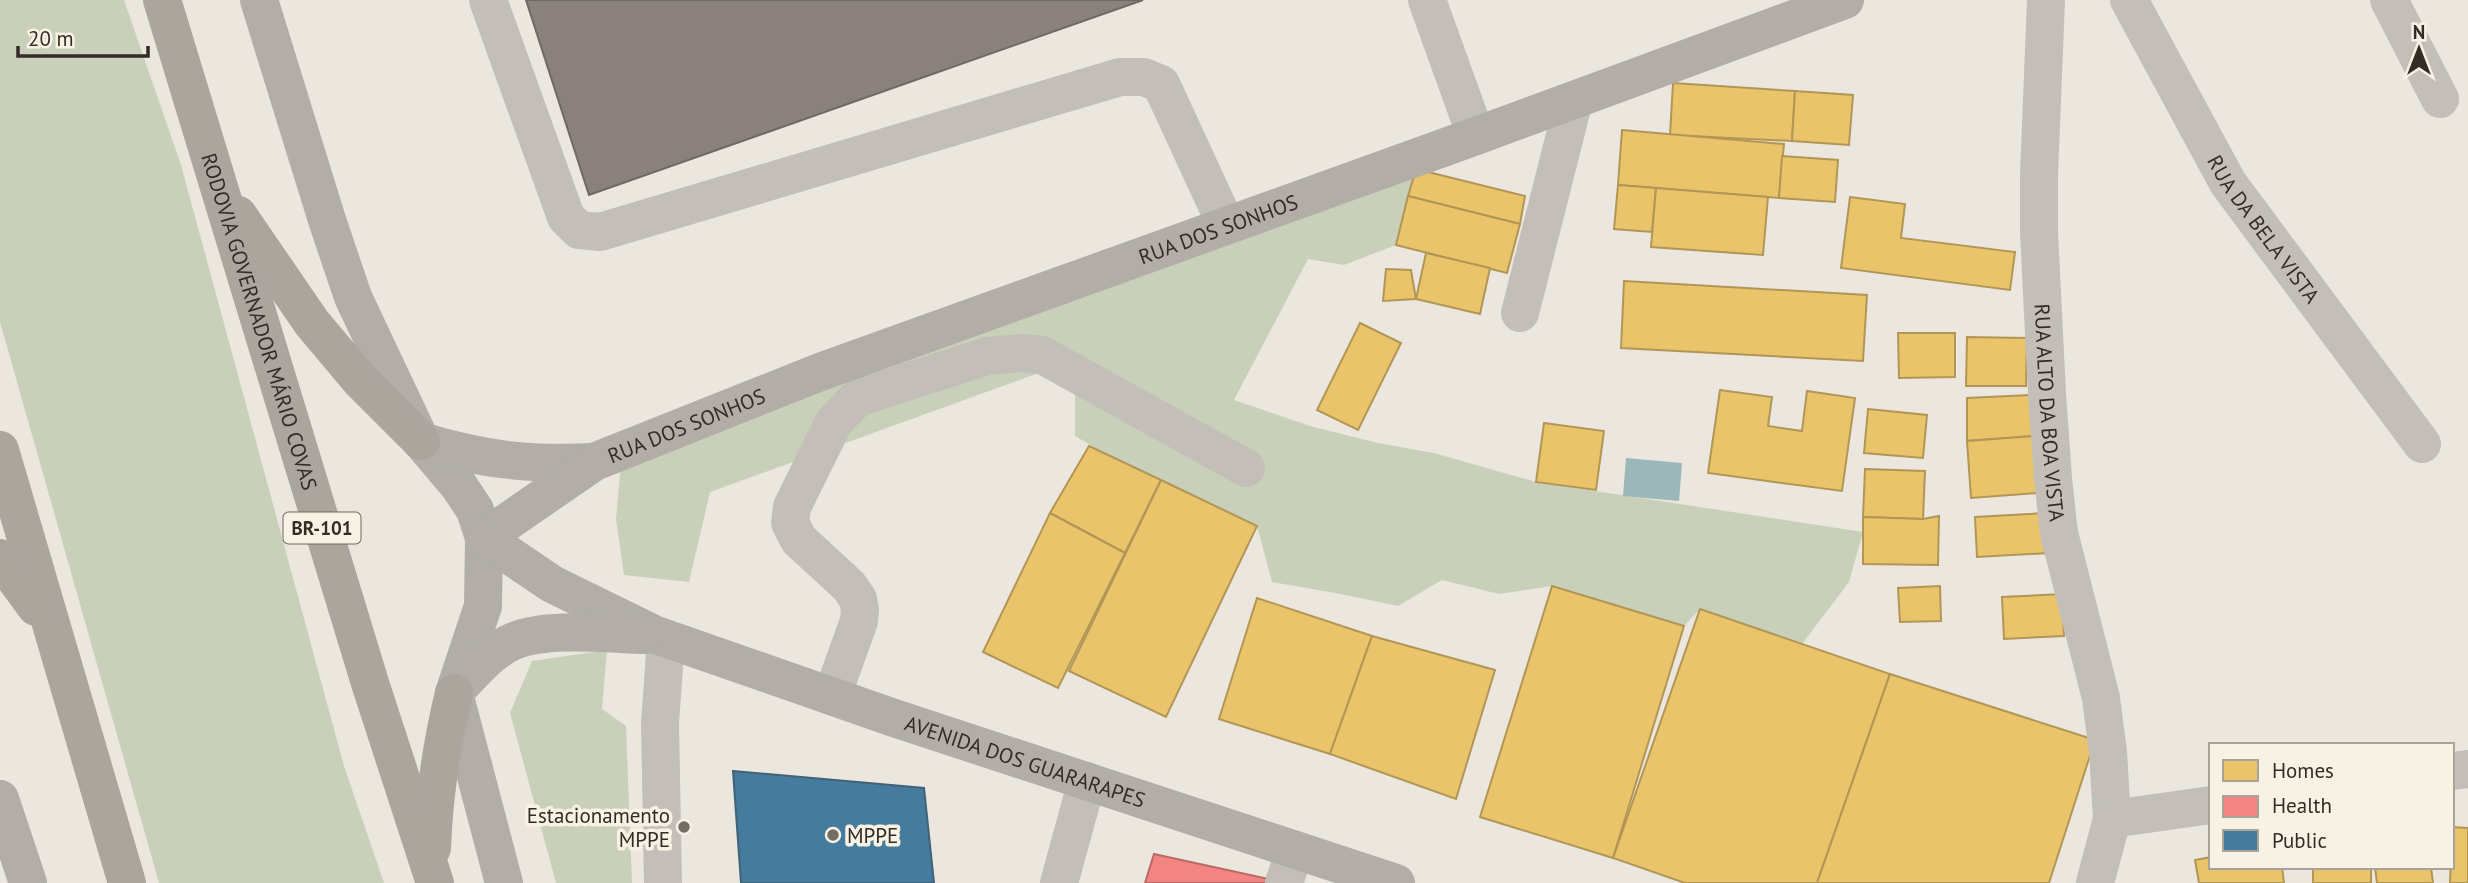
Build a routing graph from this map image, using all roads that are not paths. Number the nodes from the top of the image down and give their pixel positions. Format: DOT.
graph roads {
  1 [pos="162,0"];
  2 [pos="259,0"];
  3 [pos="488,0"];
  4 [pos="1427,0"];
  5 [pos="1845,0"];
  6 [pos="2046,0"];
  7 [pos="2129,0"];
  8 [pos="2389,0"];
  9 [pos="2440,99"];
  10 [pos="1574,100"];
  11 [pos="1476,136"];
  12 [pos="216,183"];
  13 [pos="1226,225"];
  14 [pos="1520,313"];
  15 [pos="421,441"];
  16 [pos="2422,444"];
  17 [pos="0,450"];
  18 [pos="594,462"];
  19 [pos="1246,468"];
  20 [pos="484,538"];
  21 [pos="0,558"];
  22 [pos="53,631"];
  23 [pos="661,637"];
  24 [pos="454,693"];
  25 [pos="832,696"];
  26 [pos="1087,782"];
  27 [pos="0,799"];
  28 [pos="2209,805"];
  29 [pos="2112,819"];
  30 [pos="1290,867"];
  31 [pos="433,877"];
  32 [pos="28,883"];
  33 [pos="127,883"];
  34 [pos="504,883"];
  35 [pos="663,883"];
  36 [pos="1059,883"];
  37 [pos="1395,883"];
  38 [pos="2095,883"];
  1 -- 12 [label="highway, RODOVIA GOVERNADOR MÁRIO COVAS / BR-101"];
  2 -- 15 [label="main road"];
  3 -- 13 [label="street"];
  4 -- 11 [label="street"];
  5 -- 10 [label="main road, RUA DOS SONHOS"];
  6 -- 29 [label="street, RUA ALTO DA BOA VISTA"];
  7 -- 16 [label="street, RUA DA BELA VISTA"];
  8 -- 9 [label="street"];
  10 -- 11 [label="main road, RUA DOS SONHOS"];
  10 -- 14 [label="street"];
  11 -- 13 [label="main road, RUA DOS SONHOS"];
  12 -- 15 [label="highway"];
  12 -- 31 [label="highway, RODOVIA GOVERNADOR MÁRIO COVAS / BR-101"];
  13 -- 18 [label="main road, RUA DOS SONHOS"];
  15 -- 18 [label="main road, RUA DOS SONHOS"];
  15 -- 20 [label="main road"];
  17 -- 22 [label="highway"];
  18 -- 20 [label="main road, RUA DOS SONHOS"];
  19 -- 25 [label="street"];
  20 -- 23 [label="main road, AVENIDA DOS GUARARAPES"];
  20 -- 24 [label="main road"];
  21 -- 22 [label="highway"];
  22 -- 33 [label="highway"];
  23 -- 24 [label="main road, AVENIDA DOS GUARARAPES"];
  23 -- 25 [label="main road, AVENIDA DOS GUARARAPES"];
  23 -- 35 [label="street"];
  24 -- 31 [label="highway"];
  24 -- 34 [label="main road"];
  25 -- 26 [label="main road, AVENIDA DOS GUARARAPES"];
  26 -- 30 [label="main road, AVENIDA DOS GUARARAPES"];
  26 -- 36 [label="street"];
  27 -- 32 [label="main road"];
  28 -- 29 [label="street"];
  29 -- 38 [label="street, RUA ALTO DA BOA VISTA"];
  30 -- 37 [label="main road, AVENIDA DOS GUARARAPES"];
}
